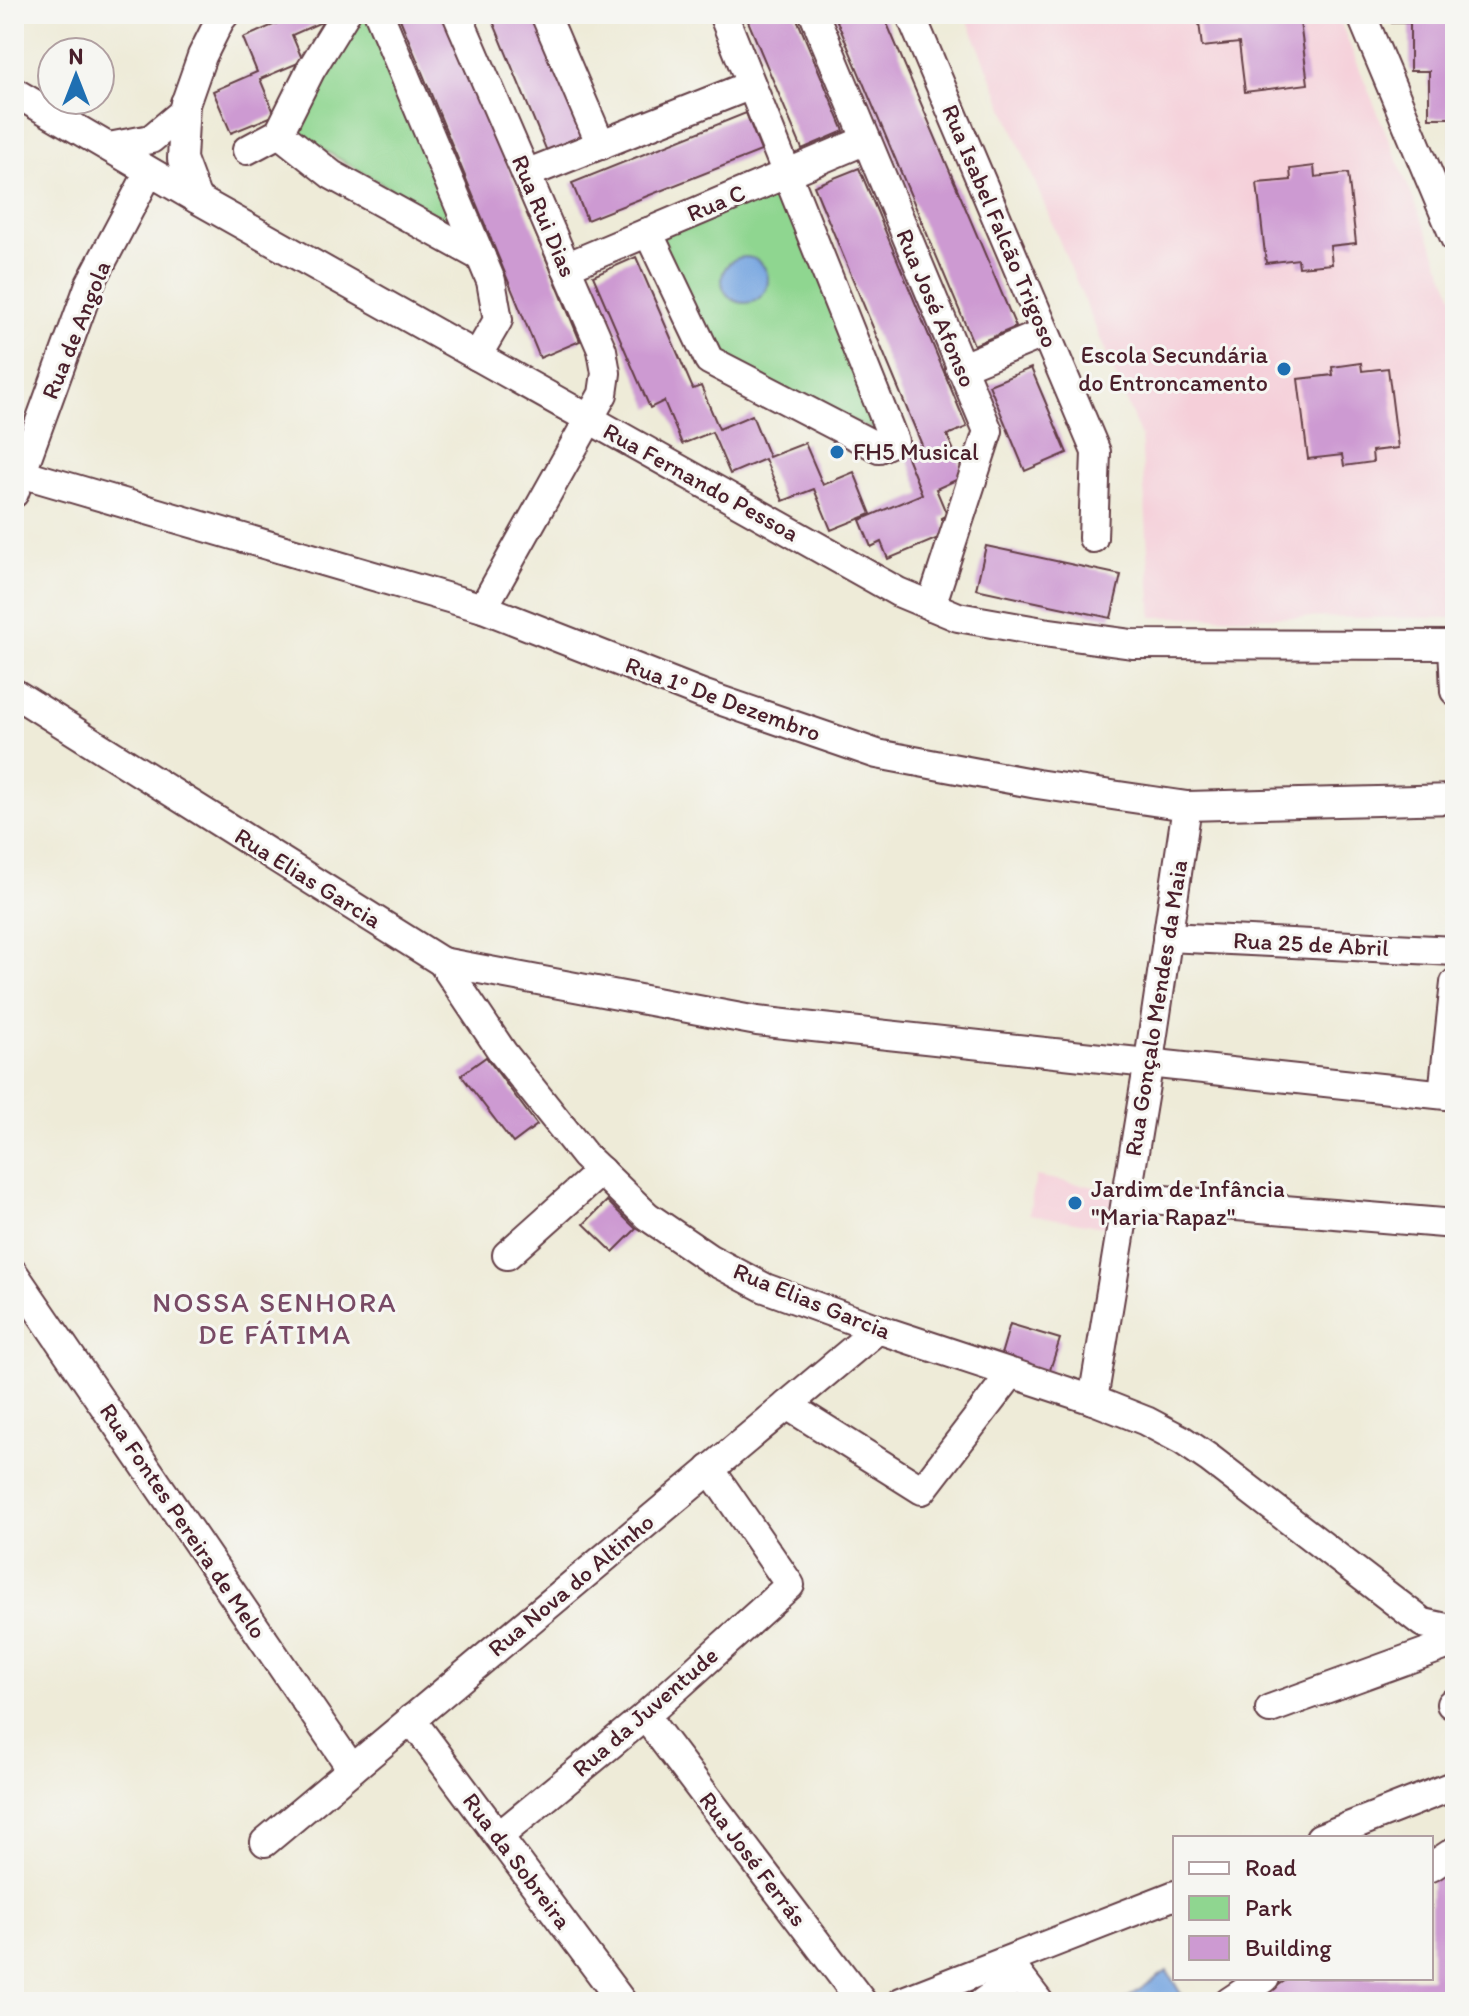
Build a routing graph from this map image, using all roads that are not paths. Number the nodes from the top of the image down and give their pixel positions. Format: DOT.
graph roads {
  1 [pos="225,14"];
  2 [pos="345,14"];
  3 [pos="379,14"];
  4 [pos="457,14"];
  5 [pos="545,14"];
  6 [pos="723,14"];
  7 [pos="814,14"];
  8 [pos="921,14"];
  9 [pos="1361,14"];
  10 [pos="751,85"];
  11 [pos="14,92"];
  12 [pos="185,103"];
  13 [pos="279,133"];
  14 [pos="866,140"];
  15 [pos="601,145"];
  16 [pos="109,147"];
  17 [pos="247,150"];
  18 [pos="149,172"];
  19 [pos="786,173"];
  20 [pos="526,174"];
  21 [pos="197,199"];
  22 [pos="1448,200"];
  23 [pos="648,232"];
  24 [pos="1455,238"];
  25 [pos="481,257"];
  26 [pos="566,267"];
  27 [pos="1045,333"];
  28 [pos="477,356"];
  29 [pos="960,368"];
  30 [pos="589,419"];
  31 [pos="16,479"];
  32 [pos="1093,538"];
  33 [pos="931,606"];
  34 [pos="483,608"];
  35 [pos="1454,645"];
  36 [pos="1455,691"];
  37 [pos="14,693"];
  38 [pos="1455,799"];
  39 [pos="1187,806"];
  40 [pos="1167,937"];
  41 [pos="1455,951"];
  42 [pos="442,962"];
  43 [pos="1455,983"];
  44 [pos="1149,1061"];
  45 [pos="1449,1095"];
  46 [pos="601,1171"];
  47 [pos="1127,1197"];
  48 [pos="1455,1224"];
  49 [pos="507,1255"];
  50 [pos="14,1274"];
  51 [pos="878,1329"];
  52 [pos="1011,1374"];
  53 [pos="1093,1400"];
  54 [pos="787,1405"];
  55 [pos="710,1469"];
  56 [pos="1455,1630"];
  57 [pos="1455,1642"];
  58 [pos="1270,1709"];
  59 [pos="645,1716"];
  60 [pos="411,1719"];
  61 [pos="352,1769"];
  62 [pos="1455,1785"];
  63 [pos="499,1836"];
  64 [pos="1325,1836"];
  65 [pos="265,1842"];
  66 [pos="1455,1851"];
  67 [pos="1433,1866"];
  68 [pos="1173,1896"];
  69 [pos="1262,1980"];
  70 [pos="622,2002"];
  71 [pos="862,2002"];
  72 [pos="901,2002"];
  73 [pos="983,2002"];
  74 [pos="1039,2002"];
  75 [pos="1229,2002"];
  1 -- 12 [label="street"];
  2 -- 13 [label="street"];
  3 -- 25 [label="street"];
  4 -- 20 [label="street, Rua Rui Dias"];
  5 -- 15 [label="street"];
  6 -- 10 [label="street"];
  7 -- 14 [label="street, Rua José Afonso"];
  8 -- 27 [label="street, Rua Isabel Falcão Trigoso"];
  9 -- 22 [label="street"];
  10 -- 15 [label="street"];
  10 -- 19 [label="street"];
  11 -- 16 [label="street, Rua Fernando Pessoa"];
  12 -- 16 [label="street"];
  12 -- 21 [label="street"];
  13 -- 17 [label="street"];
  13 -- 25 [label="street"];
  14 -- 19 [label="street, Rua C"];
  14 -- 29 [label="street, Rua José Afonso"];
  15 -- 20 [label="street"];
  16 -- 18 [label="street, Rua Fernando Pessoa"];
  18 -- 21 [label="street, Rua Fernando Pessoa"];
  18 -- 31 [label="street, Rua de Angola"];
  19 -- 23 [label="street, Rua C"];
  19 -- 23 [label="street"];
  20 -- 26 [label="street, Rua Rui Dias"];
  21 -- 28 [label="street, Rua Fernando Pessoa"];
  22 -- 24 [label="street"];
  23 -- 26 [label="street, Rua C"];
  25 -- 28 [label="street"];
  26 -- 30 [label="street, Rua Rui Dias"];
  27 -- 29 [label="street"];
  27 -- 32 [label="street, Rua Isabel Falcão Trigoso"];
  28 -- 30 [label="street, Rua Fernando Pessoa"];
  29 -- 33 [label="street, Rua José Afonso"];
  30 -- 33 [label="street, Rua Fernando Pessoa"];
  30 -- 34 [label="street, Rua Rui Dias"];
  31 -- 34 [label="street, Rua 1º De Dezembro"];
  33 -- 35 [label="street, Rua Fernando Pessoa"];
  34 -- 39 [label="street, Rua 1º De Dezembro"];
  35 -- 36 [label="street"];
  37 -- 42 [label="street, Rua Elias Garcia"];
  38 -- 39 [label="street, Rua 1º De Dezembro"];
  39 -- 40 [label="street, Rua Gonçalo Mendes da Maia"];
  40 -- 41 [label="street, Rua 25 de Abril"];
  40 -- 44 [label="street, Rua Gonçalo Mendes da Maia"];
  42 -- 44 [label="street"];
  42 -- 46 [label="street, Rua Elias Garcia"];
  43 -- 45 [label="street"];
  44 -- 45 [label="street"];
  44 -- 47 [label="street, Rua Gonçalo Mendes da Maia"];
  46 -- 49 [label="street"];
  46 -- 51 [label="street, Rua Elias Garcia"];
  47 -- 48 [label="street"];
  47 -- 53 [label="street, Rua Gonçalo Mendes da Maia"];
  50 -- 61 [label="street, Rua Fontes Pereira de Melo"];
  51 -- 52 [label="street, Rua Elias Garcia"];
  51 -- 54 [label="street, Rua Nova do Altinho"];
  52 -- 53 [label="street, Rua Elias Garcia"];
  52 -- 54 [label="street"];
  53 -- 56 [label="street, Rua Elias Garcia"];
  54 -- 55 [label="street, Rua Nova do Altinho"];
  55 -- 59 [label="street, Rua da Juventude"];
  55 -- 60 [label="street, Rua Nova do Altinho"];
  57 -- 58 [label="street"];
  59 -- 63 [label="street, Rua da Juventude"];
  59 -- 71 [label="street, Rua José Ferrás"];
  60 -- 61 [label="street, Rua Nova do Altinho"];
  60 -- 63 [label="street, Rua da Sobreira"];
  61 -- 65 [label="street, Rua Nova do Altinho"];
  62 -- 64 [label="street"];
  63 -- 70 [label="street, Rua da Sobreira"];
  66 -- 67 [label="street"];
  68 -- 72 [label="street"];
  69 -- 75 [label="street"];
  73 -- 74 [label="street"];
}
